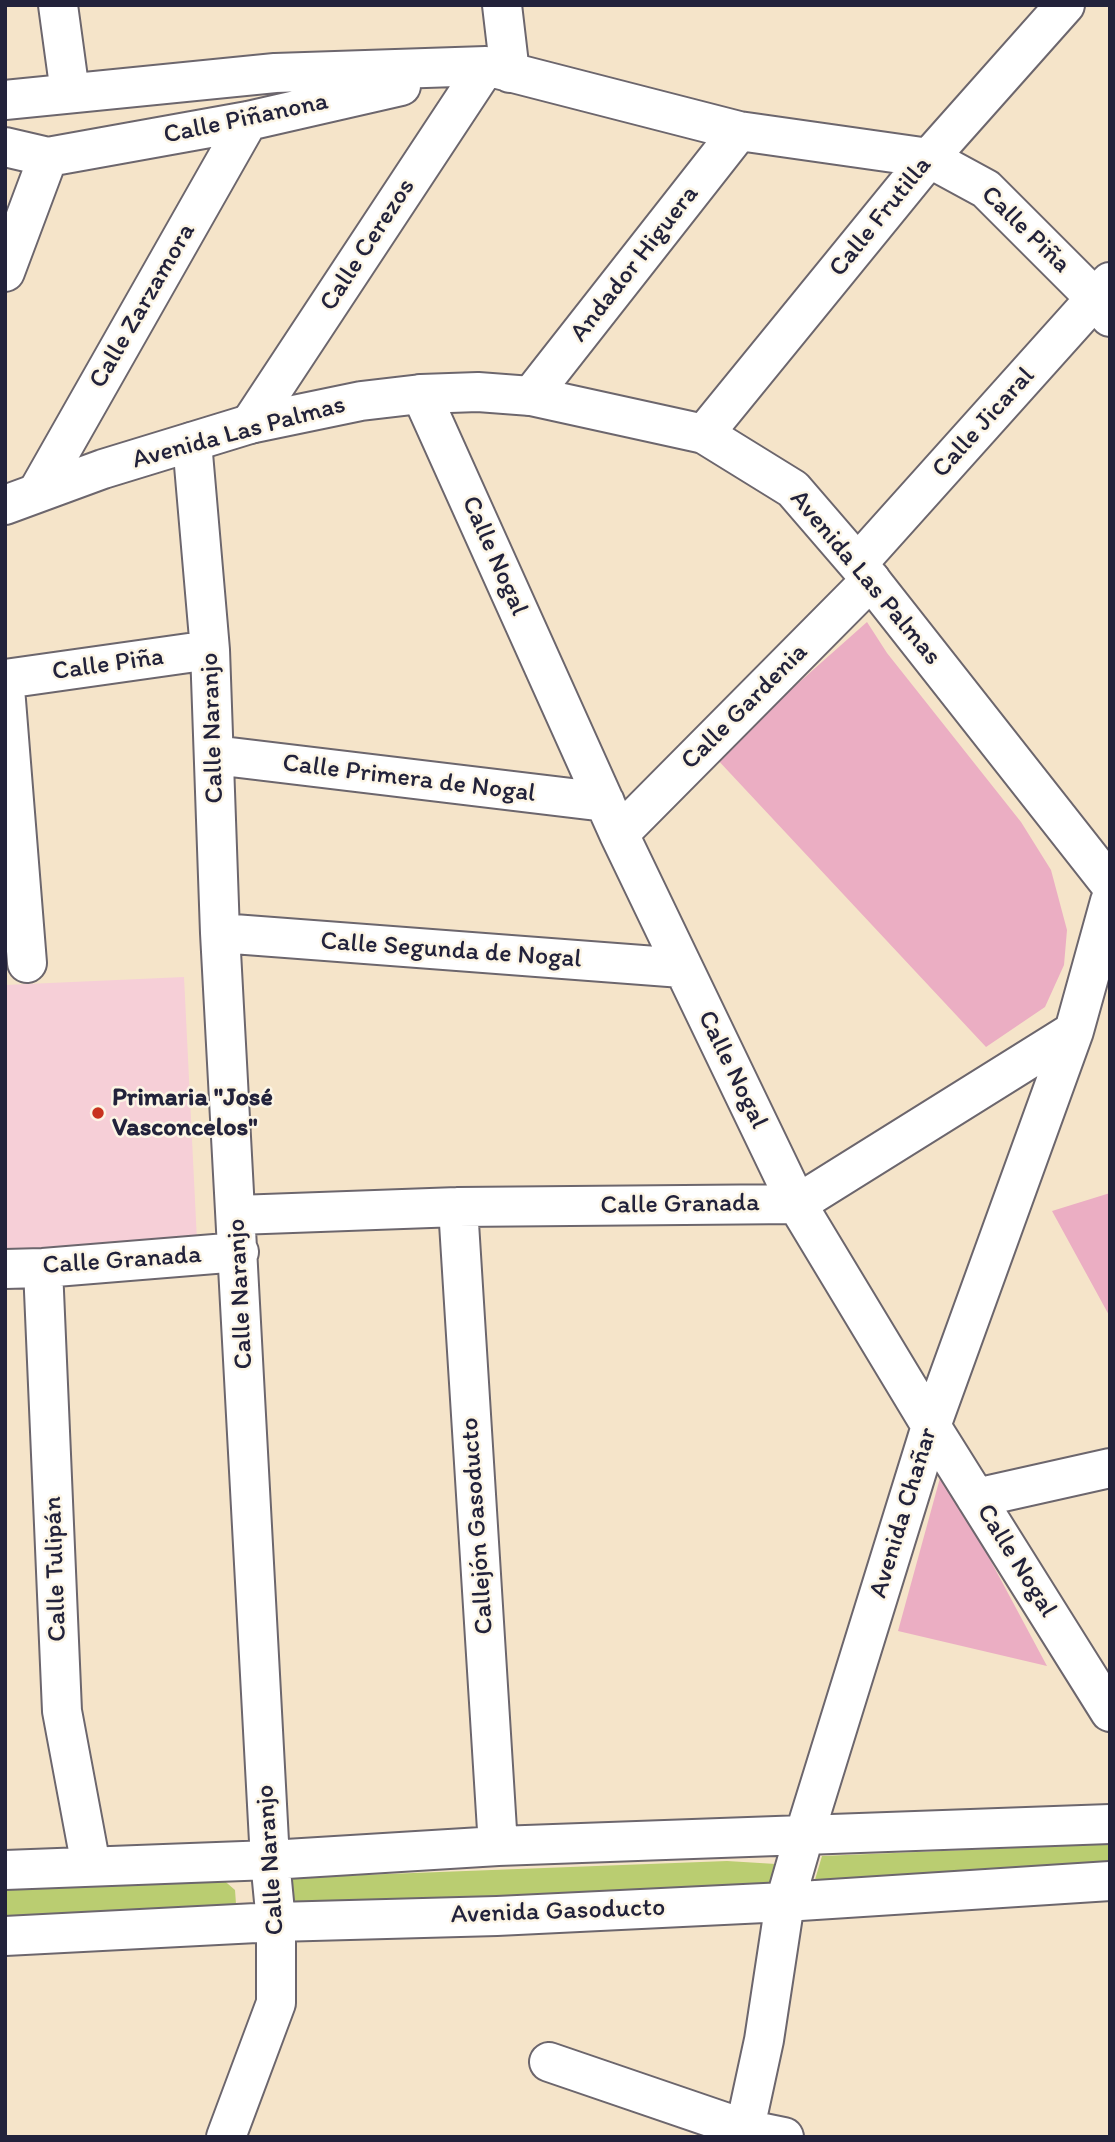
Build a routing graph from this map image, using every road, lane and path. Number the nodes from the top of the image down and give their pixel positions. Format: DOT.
graph roads {
  1 [pos="58,5"];
  2 [pos="502,5"];
  3 [pos="1065,5"];
  4 [pos="498,70"];
  5 [pos="70,93"];
  6 [pos="5,100"];
  7 [pos="248,121"];
  8 [pos="738,131"];
  9 [pos="5,147"];
  10 [pos="48,157"];
  11 [pos="929,158"];
  12 [pos="5,272"];
  13 [pos="1105,299"];
  14 [pos="421,394"];
  15 [pos="531,396"];
  16 [pos="250,424"];
  17 [pos="704,434"];
  18 [pos="192,442"];
  19 [pos="22,498"];
  20 [pos="864,572"];
  21 [pos="210,650"];
  22 [pos="5,679"];
  23 [pos="5,688"];
  24 [pos="214,755"];
  25 [pos="612,818"];
  26 [pos="1110,884"];
  27 [pos="1110,901"];
  28 [pos="220,933"];
  29 [pos="27,963"];
  30 [pos="682,968"];
  31 [pos="1073,1031"];
  32 [pos="797,1203"];
  33 [pos="458,1207"];
  34 [pos="238,1234"];
  35 [pos="43,1268"];
  36 [pos="5,1269"];
  37 [pos="931,1426"];
  38 [pos="1110,1468"];
  39 [pos="976,1499"];
  40 [pos="1110,1712"];
  41 [pos="1110,1824"];
  42 [pos="804,1836"];
  43 [pos="498,1846"];
  44 [pos="270,1860"];
  45 [pos="91,1866"];
  46 [pos="5,1870"];
  47 [pos="1110,1881"];
  48 [pos="785,1902"];
  49 [pos="276,1922"];
  50 [pos="5,1936"];
  51 [pos="548,2062"];
  52 [pos="744,2133"];
  53 [pos="226,2137"];
  54 [pos="784,2137"];
  1 -- 5 [label="street"];
  2 -- 4 [label="street"];
  3 -- 11 [label="street, Calle Frutilla"];
  4 -- 5 [label="street, Calle Piñanona"];
  4 -- 7 [label="street, Calle Piñanona"];
  4 -- 8 [label="street, Calle Piñanona"];
  4 -- 16 [label="street, Calle Cerezos"];
  5 -- 6 [label="street, Calle Piñanona"];
  7 -- 10 [label="street, Calle Piñanona"];
  7 -- 19 [label="street, Calle Zarzamora"];
  8 -- 11 [label="street, Calle Piñanona"];
  8 -- 15 [label="street, Andador Higuera"];
  9 -- 10 [label="street, Calle Piñanona"];
  10 -- 12 [label="street"];
  11 -- 13 [label="street, Calle Piña"];
  11 -- 17 [label="street, Calle Frutilla"];
  13 -- 20 [label="street, Calle Jicaral"];
  14 -- 15 [label="street, Avenida Las Palmas"];
  14 -- 16 [label="street, Avenida Las Palmas"];
  14 -- 25 [label="street, Calle Nogal"];
  15 -- 17 [label="street, Avenida Las Palmas"];
  16 -- 18 [label="street, Avenida Las Palmas"];
  17 -- 20 [label="street, Avenida Las Palmas"];
  18 -- 19 [label="street, Avenida Las Palmas"];
  18 -- 21 [label="street, Calle Naranjo"];
  20 -- 25 [label="street, Calle Gardenia"];
  20 -- 26 [label="street, Avenida Las Palmas"];
  21 -- 22 [label="street, Calle Piña"];
  21 -- 24 [label="street, Calle Naranjo"];
  23 -- 29 [label="street"];
  24 -- 25 [label="street, Calle Primera de Nogal"];
  24 -- 28 [label="street, Calle Naranjo"];
  25 -- 30 [label="street, Calle Nogal"];
  27 -- 31 [label="street, Avenida Chañar"];
  28 -- 30 [label="street, Calle Segunda de Nogal"];
  28 -- 34 [label="street, Calle Naranjo"];
  30 -- 32 [label="street, Calle Nogal"];
  31 -- 32 [label="street, Calle Granada"];
  31 -- 37 [label="street, Avenida Chañar"];
  32 -- 33 [label="street, Calle Granada"];
  32 -- 37 [label="street, Calle Nogal"];
  33 -- 34 [label="street, Calle Granada"];
  33 -- 43 [label="street, Callejón Gasoducto"];
  34 -- 35 [label="street, Calle Granada"];
  34 -- 44 [label="street, Calle Naranjo"];
  35 -- 36 [label="street, Calle Granada"];
  35 -- 45 [label="street, Calle Tulipán"];
  37 -- 39 [label="street, Calle Nogal"];
  37 -- 42 [label="street, Avenida Chañar"];
  38 -- 39 [label="street"];
  39 -- 40 [label="street, Calle Nogal"];
  41 -- 42 [label="street"];
  42 -- 43 [label="street"];
  42 -- 48 [label="street, Avenida Chañar"];
  43 -- 44 [label="street"];
  44 -- 45 [label="street"];
  44 -- 49 [label="street, Calle Naranjo"];
  45 -- 46 [label="street"];
  47 -- 48 [label="street, Avenida Gasoducto"];
  48 -- 49 [label="street, Avenida Gasoducto"];
  48 -- 52 [label="street, Avenida Chañar"];
  49 -- 50 [label="street, Avenida Gasoducto"];
  49 -- 53 [label="street, Calle Naranjo"];
  51 -- 52 [label="street"];
  52 -- 54 [label="street"];
}
